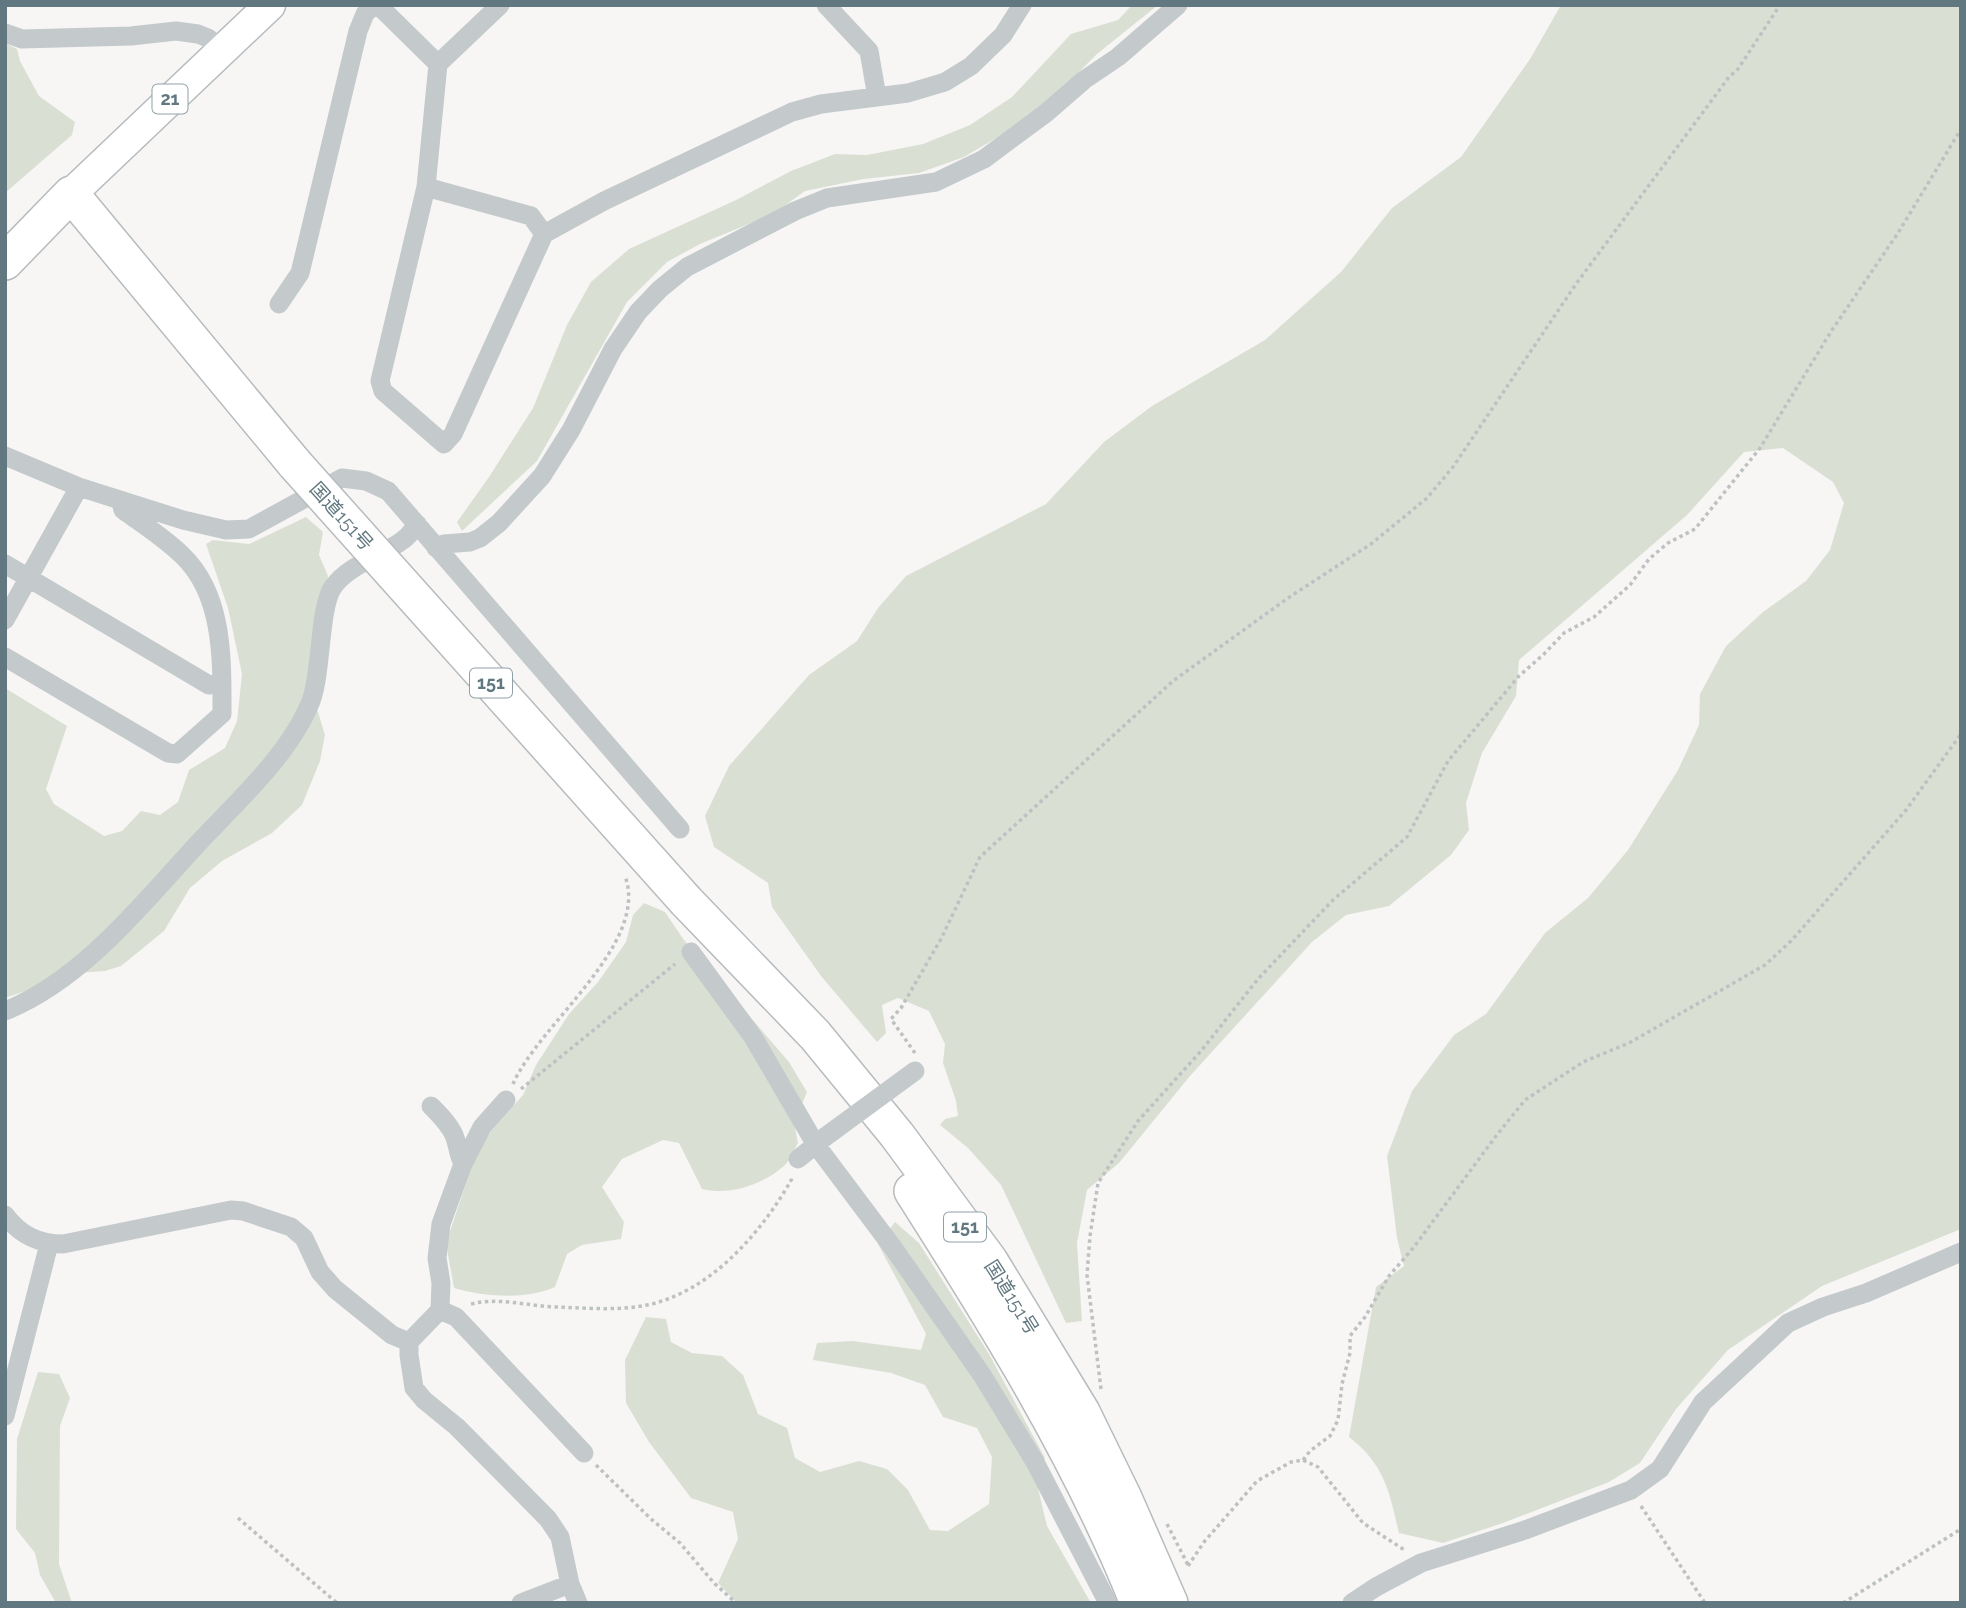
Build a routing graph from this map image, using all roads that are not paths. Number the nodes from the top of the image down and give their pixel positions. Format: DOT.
graph roads {
  1 [pos="270,5"];
  2 [pos="375,5"];
  3 [pos="500,5"];
  4 [pos="826,5"];
  5 [pos="1022,5"];
  6 [pos="1178,5"];
  7 [pos="5,33"];
  8 [pos="222,50"];
  9 [pos="438,64"];
  10 [pos="877,97"];
  11 [pos="426,187"];
  12 [pos="71,194"];
  13 [pos="544,234"];
  14 [pos="5,262"];
  15 [pos="279,304"];
  16 [pos="5,456"];
  17 [pos="79,487"];
  18 [pos="121,501"];
  19 [pos="417,524"];
  20 [pos="436,548"];
  21 [pos="5,564"];
  22 [pos="29,578"];
  23 [pos="5,620"];
  24 [pos="5,657"];
  25 [pos="222,683"];
  26 [pos="680,829"];
  27 [pos="691,952"];
  28 [pos="5,1011"];
  29 [pos="915,1071"];
  30 [pos="506,1100"];
  31 [pos="431,1106"];
  32 [pos="820,1141"];
  33 [pos="798,1159"];
  34 [pos="463,1164"];
  35 [pos="5,1215"];
  36 [pos="49,1244"];
  37 [pos="1961,1252"];
  38 [pos="440,1304"];
  39 [pos="409,1342"];
  40 [pos="5,1416"];
  41 [pos="584,1454"];
  42 [pos="570,1584"];
  43 [pos="1165,1589"];
  44 [pos="521,1603"];
  45 [pos="578,1603"];
  46 [pos="1108,1603"];
  47 [pos="1352,1603"];
  1 -- 8 [label="main road, 21"];
  2 -- 9 [label="street"];
  2 -- 15 [label="street"];
  3 -- 9 [label="street"];
  4 -- 10 [label="street"];
  5 -- 10 [label="street"];
  6 -- 20 [label="street"];
  7 -- 8 [label="street"];
  8 -- 12 [label="main road, 21"];
  9 -- 11 [label="street"];
  10 -- 13 [label="street"];
  11 -- 13 [label="street"];
  11 -- 13 [label="street"];
  12 -- 14 [label="highway"];
  12 -- 43 [label="highway, 国道151号 / 151, bridge"];
  16 -- 17 [label="street"];
  17 -- 18 [label="street"];
  17 -- 22 [label="street"];
  18 -- 19 [label="street"];
  18 -- 25 [label="street"];
  19 -- 20 [label="street"];
  19 -- 28 [label="street"];
  20 -- 26 [label="street"];
  21 -- 22 [label="street"];
  22 -- 23 [label="street"];
  22 -- 25 [label="street"];
  24 -- 25 [label="street"];
  27 -- 32 [label="street"];
  29 -- 32 [label="street, bridge"];
  30 -- 34 [label="street"];
  31 -- 34 [label="street"];
  32 -- 33 [label="street"];
  32 -- 46 [label="street"];
  34 -- 38 [label="street"];
  35 -- 36 [label="street"];
  36 -- 39 [label="street"];
  36 -- 40 [label="street"];
  37 -- 47 [label="street"];
  38 -- 39 [label="street"];
  38 -- 41 [label="street"];
  39 -- 42 [label="street"];
  42 -- 44 [label="street"];
  42 -- 45 [label="street"];
}
